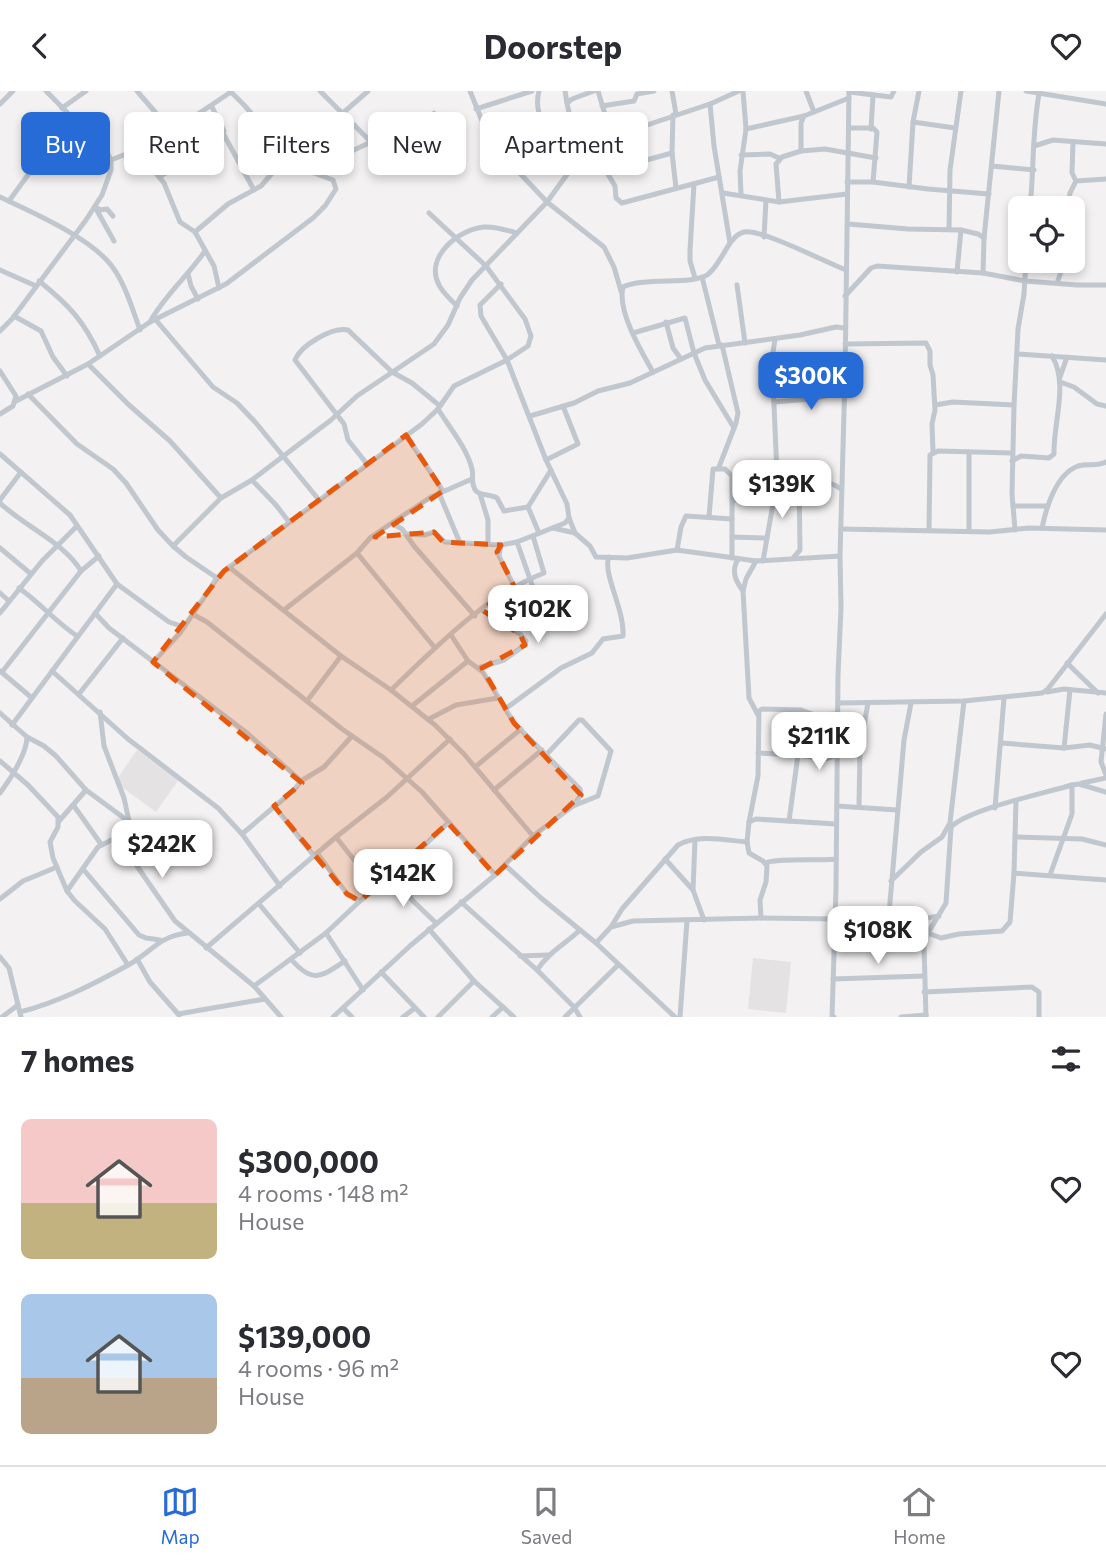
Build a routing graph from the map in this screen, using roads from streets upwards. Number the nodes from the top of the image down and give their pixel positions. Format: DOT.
graph roads {
  1 [pos="13,91"];
  2 [pos="46,91"];
  3 [pos="86,91"];
  4 [pos="137,91"];
  5 [pos="320,91"];
  6 [pos="368,91"];
  7 [pos="470,91"];
  8 [pos="509,91"];
  9 [pos="532,91"];
  10 [pos="539,91"];
  11 [pos="565,91"];
  12 [pos="596,91"];
  13 [pos="654,91"];
  14 [pos="672,91"];
  15 [pos="741,91"];
  16 [pos="806,91"];
  17 [pos="894,91"];
  18 [pos="919,91"];
  19 [pos="961,91"];
  20 [pos="999,91"];
  21 [pos="1026,91"];
  22 [pos="230,92"];
  23 [pos="849,94"];
  24 [pos="1039,94"];
  25 [pos="873,95"];
  26 [pos="514,98"];
  27 [pos="952,98"];
  28 [pos="960,99"];
  29 [pos="567,103"];
  30 [pos="710,103"];
  31 [pos="0,104"];
  32 [pos="1106,104"];
  33 [pos="602,106"];
  34 [pos="212,107"];
  35 [pos="62,108"];
  36 [pos="476,109"];
  37 [pos="66,112"];
  38 [pos="155,112"];
  39 [pos="204,112"];
  40 [pos="215,112"];
  41 [pos="251,112"];
  42 [pos="342,112"];
  43 [pos="344,112"];
  44 [pos="538,112"];
  45 [pos="569,112"];
  46 [pos="604,112"];
  47 [pos="814,112"];
  48 [pos="675,114"];
  49 [pos="804,116"];
  50 [pos="648,122"];
  51 [pos="913,122"];
  52 [pos="354,124"];
  53 [pos="849,128"];
  54 [pos="956,128"];
  55 [pos="747,129"];
  56 [pos="871,129"];
  57 [pos="224,135"];
  58 [pos="368,139"];
  59 [pos="1073,142"];
  60 [pos="1106,145"];
  61 [pos="1034,146"];
  62 [pos="802,151"];
  63 [pos="672,153"];
  64 [pos="124,155"];
  65 [pos="741,155"];
  66 [pos="848,155"];
  67 [pos="779,158"];
  68 [pos="876,158"];
  69 [pos="111,160"];
  70 [pos="648,160"];
  71 [pos="992,166"];
  72 [pos="1034,170"];
  73 [pos="28,175"];
  74 [pos="162,175"];
  75 [pos="272,175"];
  76 [pos="322,175"];
  77 [pos="566,175"];
  78 [pos="608,175"];
  79 [pos="159,177"];
  80 [pos="719,177"];
  81 [pos="1106,179"];
  82 [pos="1076,181"];
  83 [pos="848,182"];
  84 [pos="873,182"];
  85 [pos="694,184"];
  86 [pos="909,187"];
  87 [pos="676,188"];
  88 [pos="254,190"];
  89 [pos="950,191"];
  90 [pos="723,193"];
  91 [pos="741,194"];
  92 [pos="848,194"];
  93 [pos="989,194"];
  94 [pos="1031,196"];
  95 [pos="1070,196"];
  96 [pos="0,197"];
  97 [pos="766,200"];
  98 [pos="9,201"];
  99 [pos="547,202"];
  100 [pos="779,202"];
  101 [pos="94,207"];
  102 [pos="429,213"];
  103 [pos="113,216"];
  104 [pos="848,224"];
  105 [pos="949,229"];
  106 [pos="961,230"];
  107 [pos="195,232"];
  108 [pos="517,233"];
  109 [pos="73,236"];
  110 [pos="764,237"];
  111 [pos="455,238"];
  112 [pos="984,238"];
  113 [pos="114,241"];
  114 [pos="730,243"];
  115 [pos="205,251"];
  116 [pos="486,265"];
  117 [pos="0,270"];
  118 [pos="846,270"];
  119 [pos="957,272"];
  120 [pos="983,273"];
  121 [pos="1025,273"];
  122 [pos="1060,273"];
  123 [pos="188,274"];
  124 [pos="699,277"];
  125 [pos="1025,281"];
  126 [pos="1057,282"];
  127 [pos="37,284"];
  128 [pos="501,284"];
  129 [pos="737,285"];
  130 [pos="1106,285"];
  131 [pos="219,288"];
  132 [pos="621,291"];
  133 [pos="845,296"];
  134 [pos="198,299"];
  135 [pos="457,306"];
  136 [pos="14,316"];
  137 [pos="152,321"];
  138 [pos="666,322"];
  139 [pos="844,328"];
  140 [pos="140,330"];
  141 [pos="0,331"];
  142 [pos="633,333"];
  143 [pos="775,339"];
  144 [pos="745,342"];
  145 [pos="845,344"];
  146 [pos="720,345"];
  147 [pos="694,353"];
  148 [pos="1018,354"];
  149 [pos="100,356"];
  150 [pos="1052,356"];
  151 [pos="1067,357"];
  152 [pos="681,359"];
  153 [pos="508,360"];
  154 [pos="1106,360"];
  155 [pos="88,364"];
  156 [pos="0,371"];
  157 [pos="392,372"];
  158 [pos="653,372"];
  159 [pos="67,376"];
  160 [pos="1060,380"];
  161 [pos="844,392"];
  162 [pos="28,394"];
  163 [pos="16,401"];
  164 [pos="774,403"];
  165 [pos="1014,404"];
  166 [pos="935,405"];
  167 [pos="563,406"];
  168 [pos="1106,406"];
  169 [pos="439,407"];
  170 [pos="0,414"];
  171 [pos="337,414"];
  172 [pos="530,416"];
  173 [pos="734,428"];
  174 [pos="406,435"];
  175 [pos="969,451"];
  176 [pos="933,452"];
  177 [pos="1012,453"];
  178 [pos="0,454"];
  179 [pos="284,456"];
  180 [pos="546,460"];
  181 [pos="1012,461"];
  182 [pos="1106,462"];
  183 [pos="367,464"];
  184 [pos="719,467"];
  185 [pos="551,470"];
  186 [pos="21,472"];
  187 [pos="778,475"];
  188 [pos="472,479"];
  189 [pos="799,479"];
  190 [pos="252,480"];
  191 [pos="841,489"];
  192 [pos="441,492"];
  193 [pos="480,494"];
  194 [pos="221,498"];
  195 [pos="319,500"];
  196 [pos="732,500"];
  197 [pos="0,501"];
  198 [pos="772,501"];
  199 [pos="528,506"];
  200 [pos="1013,506"];
  201 [pos="1047,506"];
  202 [pos="709,517"];
  203 [pos="569,518"];
  204 [pos="732,519"];
  205 [pos="289,522"];
  206 [pos="393,524"];
  207 [pos="77,526"];
  208 [pos="553,528"];
  209 [pos="1042,528"];
  210 [pos="841,529"];
  211 [pos="929,530"];
  212 [pos="1015,530"];
  213 [pos="1106,530"];
  214 [pos="969,531"];
  215 [pos="575,533"];
  216 [pos="406,534"];
  217 [pos="536,534"];
  218 [pos="732,537"];
  219 [pos="766,538"];
  220 [pos="517,542"];
  221 [pos="460,543"];
  222 [pos="488,544"];
  223 [pos="500,545"];
  224 [pos="56,546"];
  225 [pos="173,546"];
  226 [pos="0,548"];
  227 [pos="677,550"];
  228 [pos="357,554"];
  229 [pos="99,556"];
  230 [pos="609,557"];
  231 [pos="840,557"];
  232 [pos="735,558"];
  233 [pos="791,559"];
  234 [pos="759,561"];
  235 [pos="229,567"];
  236 [pos="81,571"];
  237 [pos="31,574"];
  238 [pos="217,578"];
  239 [pos="529,578"];
  240 [pos="117,584"];
  241 [pos="514,586"];
  242 [pos="19,588"];
  243 [pos="743,591"];
  244 [pos="0,593"];
  245 [pos="9,601"];
  246 [pos="284,610"];
  247 [pos="482,610"];
  248 [pos="560,610"];
  249 [pos="0,613"];
  250 [pos="49,613"];
  251 [pos="95,613"];
  252 [pos="194,615"];
  253 [pos="475,616"];
  254 [pos="1105,619"];
  255 [pos="184,627"];
  256 [pos="451,635"];
  257 [pos="77,636"];
  258 [pos="123,638"];
  259 [pos="435,648"];
  260 [pos="341,656"];
  261 [pos="468,661"];
  262 [pos="153,662"];
  263 [pos="1067,663"];
  264 [pos="478,667"];
  265 [pos="52,671"];
  266 [pos="1,672"];
  267 [pos="1070,689"];
  268 [pos="391,690"];
  269 [pos="1042,693"];
  270 [pos="1098,693"];
  271 [pos="1106,693"];
  272 [pos="79,694"];
  273 [pos="32,698"];
  274 [pos="498,698"];
  275 [pos="1004,698"];
  276 [pos="307,701"];
  277 [pos="964,701"];
  278 [pos="838,703"];
  279 [pos="868,703"];
  280 [pos="911,703"];
  281 [pos="412,706"];
  282 [pos="505,709"];
  283 [pos="800,710"];
  284 [pos="100,712"];
  285 [pos="760,712"];
  286 [pos="0,713"];
  287 [pos="838,714"];
  288 [pos="1106,714"];
  289 [pos="429,719"];
  290 [pos="12,725"];
  291 [pos="521,729"];
  292 [pos="352,736"];
  293 [pos="27,737"];
  294 [pos="450,739"];
  295 [pos="1001,743"];
  296 [pos="1064,748"];
  297 [pos="1104,749"];
  298 [pos="544,753"];
  299 [pos="758,753"];
  300 [pos="798,755"];
  301 [pos="838,755"];
  302 [pos="0,761"];
  303 [pos="475,767"];
  304 [pos="14,774"];
  305 [pos="1106,776"];
  306 [pos="407,778"];
  307 [pos="301,781"];
  308 [pos="1076,785"];
  309 [pos="86,790"];
  310 [pos="494,790"];
  311 [pos="1106,792"];
  312 [pos="0,793"];
  313 [pos="1016,801"];
  314 [pos="74,806"];
  315 [pos="274,806"];
  316 [pos="573,806"];
  317 [pos="837,806"];
  318 [pos="859,807"];
  319 [pos="995,807"];
  320 [pos="897,810"];
  321 [pos="59,821"];
  322 [pos="129,821"];
  323 [pos="789,821"];
  324 [pos="749,822"];
  325 [pos="448,823"];
  326 [pos="836,824"];
  327 [pos="127,832"];
  328 [pos="242,834"];
  329 [pos="533,836"];
  330 [pos="336,837"];
  331 [pos="1016,837"];
  332 [pos="1062,838"];
  333 [pos="695,840"];
  334 [pos="747,842"];
  335 [pos="101,844"];
  336 [pos="1106,845"];
  337 [pos="316,855"];
  338 [pos="665,859"];
  339 [pos="836,859"];
  340 [pos="766,863"];
  341 [pos="505,865"];
  342 [pos="57,867"];
  343 [pos="83,869"];
  344 [pos="1014,873"];
  345 [pos="394,874"];
  346 [pos="495,875"];
  347 [pos="1050,875"];
  348 [pos="1106,880"];
  349 [pos="891,881"];
  350 [pos="280,886"];
  351 [pos="376,888"];
  352 [pos="693,890"];
  353 [pos="67,891"];
  354 [pos="0,899"];
  355 [pos="360,901"];
  356 [pos="461,902"];
  357 [pos="259,904"];
  358 [pos="939,916"];
  359 [pos="761,918"];
  360 [pos="835,919"];
  361 [pos="704,920"];
  362 [pos="687,921"];
  363 [pos="436,923"];
  364 [pos="611,927"];
  365 [pos="429,929"];
  366 [pos="580,930"];
  367 [pos="187,933"];
  368 [pos="326,933"];
  369 [pos="928,933"];
  370 [pos="834,936"];
  371 [pos="887,937"];
  372 [pos="160,940"];
  373 [pos="596,943"];
  374 [pos="206,948"];
  375 [pos="300,953"];
  376 [pos="548,955"];
  377 [pos="520,956"];
  378 [pos="0,957"];
  379 [pos="137,959"];
  380 [pos="291,959"];
  381 [pos="345,961"];
  382 [pos="128,965"];
  383 [pos="618,965"];
  384 [pos="537,970"];
  385 [pos="381,972"];
  386 [pos="924,976"];
  387 [pos="833,979"];
  388 [pos="474,981"];
  389 [pos="254,986"];
  390 [pos="363,990"];
  391 [pos="924,992"];
  392 [pos="265,999"];
  393 [pos="18,1005"];
  394 [pos="503,1007"];
  395 [pos="574,1007"];
  396 [pos="343,1008"];
  397 [pos="415,1008"];
  398 [pos="274,1010"];
  399 [pos="20,1015"];
  400 [pos="1,1016"];
  401 [pos="181,1016"];
  402 [pos="926,1016"];
  403 [pos="269,1017"];
  404 [pos="281,1017"];
  405 [pos="333,1017"];
  406 [pos="352,1017"];
  407 [pos="403,1017"];
  408 [pos="424,1017"];
  409 [pos="438,1017"];
  410 [pos="492,1017"];
  411 [pos="514,1017"];
  412 [pos="565,1017"];
  413 [pos="580,1017"];
  414 [pos="677,1017"];
  415 [pos="833,1017"];
  416 [pos="901,1017"];
  417 [pos="1039,1017"];
  1 -- 31 [label="street"];
  2 -- 35 [label="street"];
  3 -- 35 [label="street"];
  4 -- 38 [label="street"];
  5 -- 42 [label="street"];
  6 -- 43 [label="street"];
  7 -- 36 [label="street"];
  8 -- 26 [label="street"];
  9 -- 26 [label="street"];
  10 -- 44 [label="street"];
  11 -- 29 [label="street"];
  12 -- 29 [label="street"];
  12 -- 33 [label="street"];
  13 -- 33 [label="street"];
  14 -- 48 [label="street"];
  15 -- 30 [label="street"];
  15 -- 55 [label="street"];
  16 -- 47 [label="street"];
  17 -- 25 [label="street"];
  18 -- 51 [label="street"];
  19 -- 28 [label="street"];
  20 -- 71 [label="street"];
  21 -- 24 [label="street"];
  22 -- 34 [label="street"];
  22 -- 41 [label="street"];
  23 -- 25 [label="street"];
  23 -- 47 [label="street"];
  23 -- 53 [label="street"];
  24 -- 32 [label="street"];
  24 -- 61 [label="street"];
  25 -- 56 [label="street"];
  26 -- 36 [label="street"];
  27 -- 28 [label="street"];
  28 -- 54 [label="street"];
  29 -- 45 [label="street"];
  30 -- 48 [label="street"];
  30 -- 80 [label="street"];
  33 -- 46 [label="street"];
  34 -- 39 [label="street"];
  34 -- 40 [label="street"];
  35 -- 37 [label="street"];
  36 -- 99 [label="street"];
  47 -- 49 [label="street"];
  48 -- 50 [label="street"];
  48 -- 63 [label="street"];
  49 -- 55 [label="street"];
  49 -- 62 [label="street"];
  51 -- 54 [label="street"];
  51 -- 86 [label="street"];
  52 -- 58 [label="street"];
  53 -- 56 [label="street"];
  53 -- 66 [label="street"];
  54 -- 89 [label="street"];
  55 -- 65 [label="street"];
  56 -- 68 [label="street"];
  57 -- 88 [label="street"];
  59 -- 60 [label="street"];
  59 -- 61 [label="street"];
  59 -- 82 [label="street"];
  61 -- 72 [label="street"];
  62 -- 66 [label="street"];
  62 -- 67 [label="street"];
  63 -- 70 [label="street"];
  63 -- 87 [label="street"];
  64 -- 69 [label="street"];
  65 -- 67 [label="street"];
  65 -- 91 [label="street"];
  66 -- 68 [label="street"];
  66 -- 83 [label="street"];
  67 -- 100 [label="street"];
  68 -- 84 [label="street"];
  69 -- 101 [label="street"];
  71 -- 72 [label="street"];
  71 -- 93 [label="street"];
  72 -- 94 [label="street"];
  73 -- 98 [label="street"];
  74 -- 79 [label="street"];
  75 -- 88 [label="street"];
  76 -- 131 [label="street"];
  77 -- 99 [label="street"];
  78 -- 87 [label="street"];
  79 -- 107 [label="street"];
  80 -- 85 [label="street"];
  80 -- 90 [label="street"];
  81 -- 82 [label="street"];
  82 -- 95 [label="street"];
  83 -- 84 [label="street"];
  83 -- 92 [label="street"];
  84 -- 86 [label="street"];
  85 -- 87 [label="street"];
  85 -- 124 [label="street"];
  86 -- 89 [label="street"];
  88 -- 107 [label="street"];
  89 -- 93 [label="street"];
  89 -- 105 [label="street"];
  90 -- 91 [label="street"];
  90 -- 114 [label="street"];
  91 -- 97 [label="street"];
  92 -- 100 [label="street"];
  92 -- 104 [label="street"];
  93 -- 112 [label="street"];
  96 -- 98 [label="street"];
  97 -- 100 [label="street"];
  97 -- 110 [label="street"];
  98 -- 109 [label="street"];
  99 -- 108 [label="street"];
  99 -- 132 [label="street"];
  101 -- 103 [label="street"];
  101 -- 109 [label="street"];
  101 -- 113 [label="street"];
  102 -- 111 [label="street"];
  104 -- 105 [label="street"];
  104 -- 118 [label="street"];
  105 -- 106 [label="street"];
  106 -- 112 [label="street"];
  106 -- 119 [label="street"];
  107 -- 115 [label="street"];
  108 -- 111 [label="street"];
  108 -- 116 [label="street"];
  109 -- 127 [label="street"];
  109 -- 140 [label="street"];
  110 -- 114 [label="street"];
  110 -- 118 [label="street"];
  111 -- 116 [label="street"];
  111 -- 135 [label="street"];
  112 -- 120 [label="street"];
  114 -- 124 [label="street"];
  115 -- 123 [label="street"];
  115 -- 131 [label="street"];
  116 -- 128 [label="street"];
  116 -- 135 [label="street"];
  117 -- 127 [label="street"];
  118 -- 133 [label="street"];
  119 -- 120 [label="street"];
  119 -- 133 [label="street"];
  120 -- 125 [label="street"];
  121 -- 125 [label="street"];
  122 -- 126 [label="street"];
  123 -- 134 [label="street"];
  123 -- 137 [label="street"];
  124 -- 132 [label="street"];
  124 -- 146 [label="street"];
  125 -- 126 [label="street"];
  125 -- 148 [label="street"];
  126 -- 130 [label="street"];
  127 -- 136 [label="street"];
  127 -- 149 [label="street"];
  128 -- 153 [label="street"];
  128 -- 153 [label="street"];
  129 -- 144 [label="street"];
  131 -- 134 [label="street"];
  132 -- 142 [label="street"];
  133 -- 139 [label="street"];
  134 -- 137 [label="street"];
  135 -- 157 [label="street"];
  136 -- 141 [label="street"];
  136 -- 159 [label="street"];
  137 -- 140 [label="street"];
  137 -- 179 [label="street"];
  138 -- 142 [label="street"];
  138 -- 147 [label="street"];
  138 -- 152 [label="street"];
  139 -- 143 [label="street"];
  139 -- 145 [label="street"];
  140 -- 149 [label="street"];
  142 -- 158 [label="street"];
  143 -- 144 [label="street"];
  143 -- 164 [label="street"];
  144 -- 146 [label="street"];
  145 -- 161 [label="street"];
  145 -- 166 [label="street"];
  146 -- 147 [label="street"];
  146 -- 173 [label="street"];
  147 -- 152 [label="street"];
  147 -- 173 [label="street"];
  148 -- 150 [label="street"];
  148 -- 165 [label="street"];
  149 -- 155 [label="street"];
  150 -- 151 [label="street"];
  150 -- 160 [label="street"];
  151 -- 154 [label="street"];
  151 -- 160 [label="street"];
  152 -- 158 [label="street"];
  153 -- 169 [label="street"];
  153 -- 172 [label="street"];
  155 -- 159 [label="street"];
  155 -- 194 [label="street"];
  156 -- 163 [label="street"];
  157 -- 169 [label="street"];
  157 -- 171 [label="street"];
  157 -- 171 [label="street"];
  158 -- 167 [label="street"];
  159 -- 162 [label="street"];
  160 -- 168 [label="street"];
  160 -- 181 [label="street"];
  161 -- 164 [label="street"];
  161 -- 191 [label="street"];
  162 -- 163 [label="street"];
  162 -- 225 [label="street"];
  163 -- 170 [label="street"];
  164 -- 187 [label="street"];
  165 -- 166 [label="street"];
  165 -- 177 [label="street"];
  166 -- 176 [label="street"];
  167 -- 172 [label="street"];
  167 -- 180 [label="street"];
  169 -- 174 [label="street"];
  169 -- 188 [label="street"];
  171 -- 179 [label="street"];
  171 -- 183 [label="street"];
  172 -- 180 [label="street"];
  173 -- 184 [label="street"];
  174 -- 183 [label="street"];
  174 -- 192 [label="street"];
  175 -- 176 [label="street"];
  175 -- 177 [label="street"];
  175 -- 214 [label="street"];
  176 -- 211 [label="street"];
  177 -- 181 [label="street"];
  178 -- 186 [label="street"];
  179 -- 190 [label="street"];
  179 -- 195 [label="street"];
  180 -- 185 [label="street"];
  181 -- 200 [label="street"];
  182 -- 201 [label="street"];
  183 -- 195 [label="street"];
  184 -- 196 [label="street"];
  184 -- 202 [label="street"];
  185 -- 199 [label="street"];
  185 -- 203 [label="street"];
  186 -- 197 [label="street"];
  186 -- 207 [label="street"];
  187 -- 189 [label="street"];
  187 -- 198 [label="street"];
  188 -- 192 [label="street"];
  188 -- 193 [label="street"];
  189 -- 191 [label="street"];
  189 -- 233 [label="street"];
  190 -- 194 [label="street"];
  190 -- 205 [label="street"];
  191 -- 210 [label="street"];
  192 -- 206 [label="street"];
  192 -- 221 [label="street"];
  193 -- 199 [label="street"];
  193 -- 222 [label="street"];
  194 -- 225 [label="street"];
  195 -- 205 [label="street"];
  196 -- 198 [label="street"];
  196 -- 204 [label="street"];
  197 -- 224 [label="street"];
  198 -- 219 [label="street"];
  199 -- 217 [label="street"];
  200 -- 201 [label="street"];
  200 -- 212 [label="street"];
  201 -- 209 [label="street"];
  202 -- 204 [label="street"];
  202 -- 227 [label="street"];
  203 -- 208 [label="street"];
  203 -- 215 [label="street"];
  204 -- 218 [label="street"];
  205 -- 235 [label="street"];
  206 -- 216 [label="street"];
  206 -- 228 [label="street"];
  207 -- 224 [label="street"];
  207 -- 229 [label="street"];
  208 -- 215 [label="street"];
  208 -- 217 [label="street"];
  209 -- 212 [label="street"];
  209 -- 213 [label="street"];
  210 -- 211 [label="street"];
  210 -- 231 [label="street"];
  211 -- 214 [label="street"];
  212 -- 214 [label="street"];
  215 -- 230 [label="street"];
  216 -- 221 [label="street"];
  216 -- 253 [label="street"];
  217 -- 220 [label="street"];
  217 -- 239 [label="street"];
  218 -- 219 [label="street"];
  218 -- 232 [label="street"];
  219 -- 234 [label="street"];
  220 -- 223 [label="street"];
  220 -- 239 [label="street"];
  221 -- 222 [label="street"];
  222 -- 223 [label="street"];
  223 -- 241 [label="street"];
  224 -- 236 [label="street"];
  224 -- 237 [label="street"];
  225 -- 238 [label="street"];
  226 -- 237 [label="street"];
  227 -- 230 [label="street"];
  227 -- 232 [label="street"];
  228 -- 246 [label="street"];
  228 -- 259 [label="street"];
  229 -- 236 [label="street"];
  229 -- 240 [label="street"];
  230 -- 282 [label="street"];
  231 -- 233 [label="street"];
  231 -- 278 [label="street"];
  232 -- 234 [label="street"];
  232 -- 243 [label="street"];
  233 -- 234 [label="street"];
  234 -- 243 [label="street"];
  235 -- 238 [label="street"];
  235 -- 246 [label="street"];
  236 -- 250 [label="street"];
  237 -- 242 [label="street"];
  238 -- 252 [label="street"];
  239 -- 241 [label="street"];
  239 -- 248 [label="street"];
  240 -- 251 [label="street"];
  240 -- 255 [label="street"];
  241 -- 247 [label="street"];
  242 -- 245 [label="street"];
  242 -- 250 [label="street"];
  243 -- 285 [label="street"];
  244 -- 245 [label="street"];
  245 -- 249 [label="street"];
  246 -- 260 [label="street"];
  247 -- 253 [label="street"];
  247 -- 264 [label="street"];
  250 -- 257 [label="street"];
  250 -- 266 [label="street"];
  251 -- 257 [label="street"];
  251 -- 258 [label="street"];
  252 -- 255 [label="street"];
  252 -- 276 [label="street"];
  253 -- 256 [label="street"];
  254 -- 263 [label="street"];
  255 -- 262 [label="street"];
  256 -- 259 [label="street"];
  256 -- 261 [label="street"];
  257 -- 265 [label="street"];
  258 -- 262 [label="street"];
  258 -- 272 [label="street"];
  259 -- 268 [label="street"];
  260 -- 268 [label="street"];
  260 -- 276 [label="street"];
  261 -- 264 [label="street"];
  261 -- 281 [label="street"];
  262 -- 307 [label="street"];
  263 -- 269 [label="street"];
  263 -- 270 [label="street"];
  264 -- 274 [label="street"];
  265 -- 272 [label="street"];
  265 -- 273 [label="street"];
  266 -- 273 [label="street"];
  267 -- 269 [label="street"];
  267 -- 270 [label="street"];
  267 -- 296 [label="street"];
  268 -- 281 [label="street"];
  269 -- 275 [label="street"];
  270 -- 271 [label="street"];
  272 -- 284 [label="street"];
  273 -- 290 [label="street"];
  274 -- 282 [label="street"];
  274 -- 289 [label="street"];
  275 -- 277 [label="street"];
  275 -- 295 [label="street"];
  276 -- 292 [label="street"];
  277 -- 280 [label="street"];
  277 -- 349 [label="street"];
  278 -- 279 [label="street"];
  278 -- 287 [label="street"];
  279 -- 280 [label="street"];
  279 -- 318 [label="street"];
  280 -- 320 [label="street"];
  281 -- 289 [label="street"];
  282 -- 291 [label="street"];
  283 -- 285 [label="street"];
  283 -- 287 [label="street"];
  283 -- 300 [label="street"];
  284 -- 322 [label="street"];
  284 -- 328 [label="street"];
  285 -- 299 [label="street"];
  286 -- 290 [label="street"];
  287 -- 301 [label="street"];
  288 -- 297 [label="street"];
  289 -- 294 [label="street"];
  290 -- 293 [label="street"];
  291 -- 298 [label="street"];
  291 -- 303 [label="street"];
  292 -- 306 [label="street"];
  292 -- 307 [label="street"];
  293 -- 304 [label="street"];
  293 -- 309 [label="street"];
  294 -- 303 [label="street"];
  294 -- 306 [label="street"];
  295 -- 296 [label="street"];
  295 -- 319 [label="street"];
  296 -- 297 [label="street"];
  297 -- 305 [label="street"];
  298 -- 310 [label="street"];
  298 -- 316 [label="street"];
  298 -- 316 [label="street"];
  299 -- 300 [label="street"];
  299 -- 324 [label="street"];
  300 -- 301 [label="street"];
  300 -- 323 [label="street"];
  301 -- 317 [label="street"];
  302 -- 304 [label="street"];
  303 -- 310 [label="street"];
  304 -- 312 [label="street"];
  304 -- 321 [label="street"];
  305 -- 308 [label="street"];
  306 -- 325 [label="street"];
  306 -- 330 [label="street"];
  307 -- 315 [label="street"];
  308 -- 311 [label="street"];
  308 -- 313 [label="street"];
  308 -- 332 [label="street"];
  309 -- 314 [label="street"];
  309 -- 322 [label="street"];
  310 -- 329 [label="street"];
  313 -- 319 [label="street"];
  313 -- 331 [label="street"];
  314 -- 321 [label="street"];
  314 -- 335 [label="street"];
  315 -- 328 [label="street"];
  315 -- 337 [label="street"];
  316 -- 329 [label="street"];
  317 -- 318 [label="street"];
  317 -- 326 [label="street"];
  318 -- 320 [label="street"];
  319 -- 358 [label="street"];
  320 -- 349 [label="street"];
  321 -- 342 [label="street"];
  322 -- 327 [label="street"];
  323 -- 324 [label="street"];
  323 -- 326 [label="street"];
  324 -- 334 [label="street"];
  325 -- 345 [label="street"];
  325 -- 346 [label="street"];
  326 -- 339 [label="street"];
  327 -- 335 [label="street"];
  327 -- 367 [label="street"];
  328 -- 350 [label="street"];
  329 -- 341 [label="street"];
  330 -- 337 [label="street"];
  330 -- 351 [label="street"];
  331 -- 332 [label="street"];
  331 -- 344 [label="street"];
  332 -- 336 [label="street"];
  332 -- 347 [label="street"];
  333 -- 334 [label="street"];
  333 -- 338 [label="street"];
  333 -- 352 [label="street"];
  334 -- 340 [label="street"];
  335 -- 343 [label="street"];
  337 -- 350 [label="street"];
  337 -- 355 [label="street"];
  338 -- 352 [label="street"];
  338 -- 364 [label="street"];
  339 -- 340 [label="street"];
  339 -- 360 [label="street"];
  340 -- 359 [label="street"];
  341 -- 346 [label="street"];
  341 -- 366 [label="street"];
  342 -- 353 [label="street"];
  342 -- 354 [label="street"];
  343 -- 353 [label="street"];
  343 -- 372 [label="street"];
  344 -- 347 [label="street"];
  344 -- 369 [label="street"];
  345 -- 351 [label="street"];
  345 -- 363 [label="street"];
  346 -- 356 [label="street"];
  347 -- 348 [label="street"];
  349 -- 371 [label="street"];
  350 -- 357 [label="street"];
  351 -- 355 [label="street"];
  352 -- 361 [label="street"];
  353 -- 382 [label="street"];
  355 -- 368 [label="street"];
  356 -- 363 [label="street"];
  356 -- 377 [label="street"];
  357 -- 374 [label="street"];
  357 -- 375 [label="street"];
  358 -- 369 [label="street"];
  358 -- 371 [label="street"];
  359 -- 360 [label="street"];
  359 -- 361 [label="street"];
  360 -- 370 [label="street"];
  361 -- 362 [label="street"];
  362 -- 364 [label="street"];
  362 -- 414 [label="street"];
  363 -- 365 [label="street"];
  364 -- 373 [label="street"];
  365 -- 385 [label="street"];
  365 -- 388 [label="street"];
  366 -- 373 [label="street"];
  366 -- 376 [label="street"];
  367 -- 372 [label="street"];
  367 -- 374 [label="street"];
  368 -- 375 [label="street"];
  368 -- 381 [label="street"];
  369 -- 386 [label="street"];
  370 -- 371 [label="street"];
  370 -- 387 [label="street"];
  372 -- 379 [label="street"];
  373 -- 383 [label="street"];
  374 -- 389 [label="street"];
  375 -- 380 [label="street"];
  376 -- 377 [label="street"];
  376 -- 384 [label="street"];
  377 -- 384 [label="street"];
  378 -- 393 [label="street"];
  379 -- 382 [label="street"];
  379 -- 401 [label="street"];
  380 -- 381 [label="street"];
  380 -- 389 [label="street"];
  381 -- 390 [label="street"];
  382 -- 399 [label="street"];
  383 -- 395 [label="street"];
  383 -- 414 [label="street"];
  384 -- 395 [label="street"];
  385 -- 390 [label="street"];
  385 -- 397 [label="street"];
  386 -- 387 [label="street"];
  386 -- 391 [label="street"];
  387 -- 415 [label="street"];
  388 -- 394 [label="street"];
  388 -- 409 [label="street"];
  389 -- 392 [label="street"];
  390 -- 396 [label="street"];
  391 -- 402 [label="street"];
  391 -- 417 [label="street"];
  392 -- 398 [label="street"];
  392 -- 401 [label="street"];
  393 -- 399 [label="street"];
  393 -- 400 [label="street"];
  394 -- 410 [label="street"];
  394 -- 411 [label="street"];
  395 -- 412 [label="street"];
  395 -- 413 [label="street"];
  396 -- 405 [label="street"];
  396 -- 406 [label="street"];
  397 -- 407 [label="street"];
  397 -- 408 [label="street"];
  398 -- 403 [label="street"];
  398 -- 404 [label="street"];
  402 -- 416 [label="street"];
}
